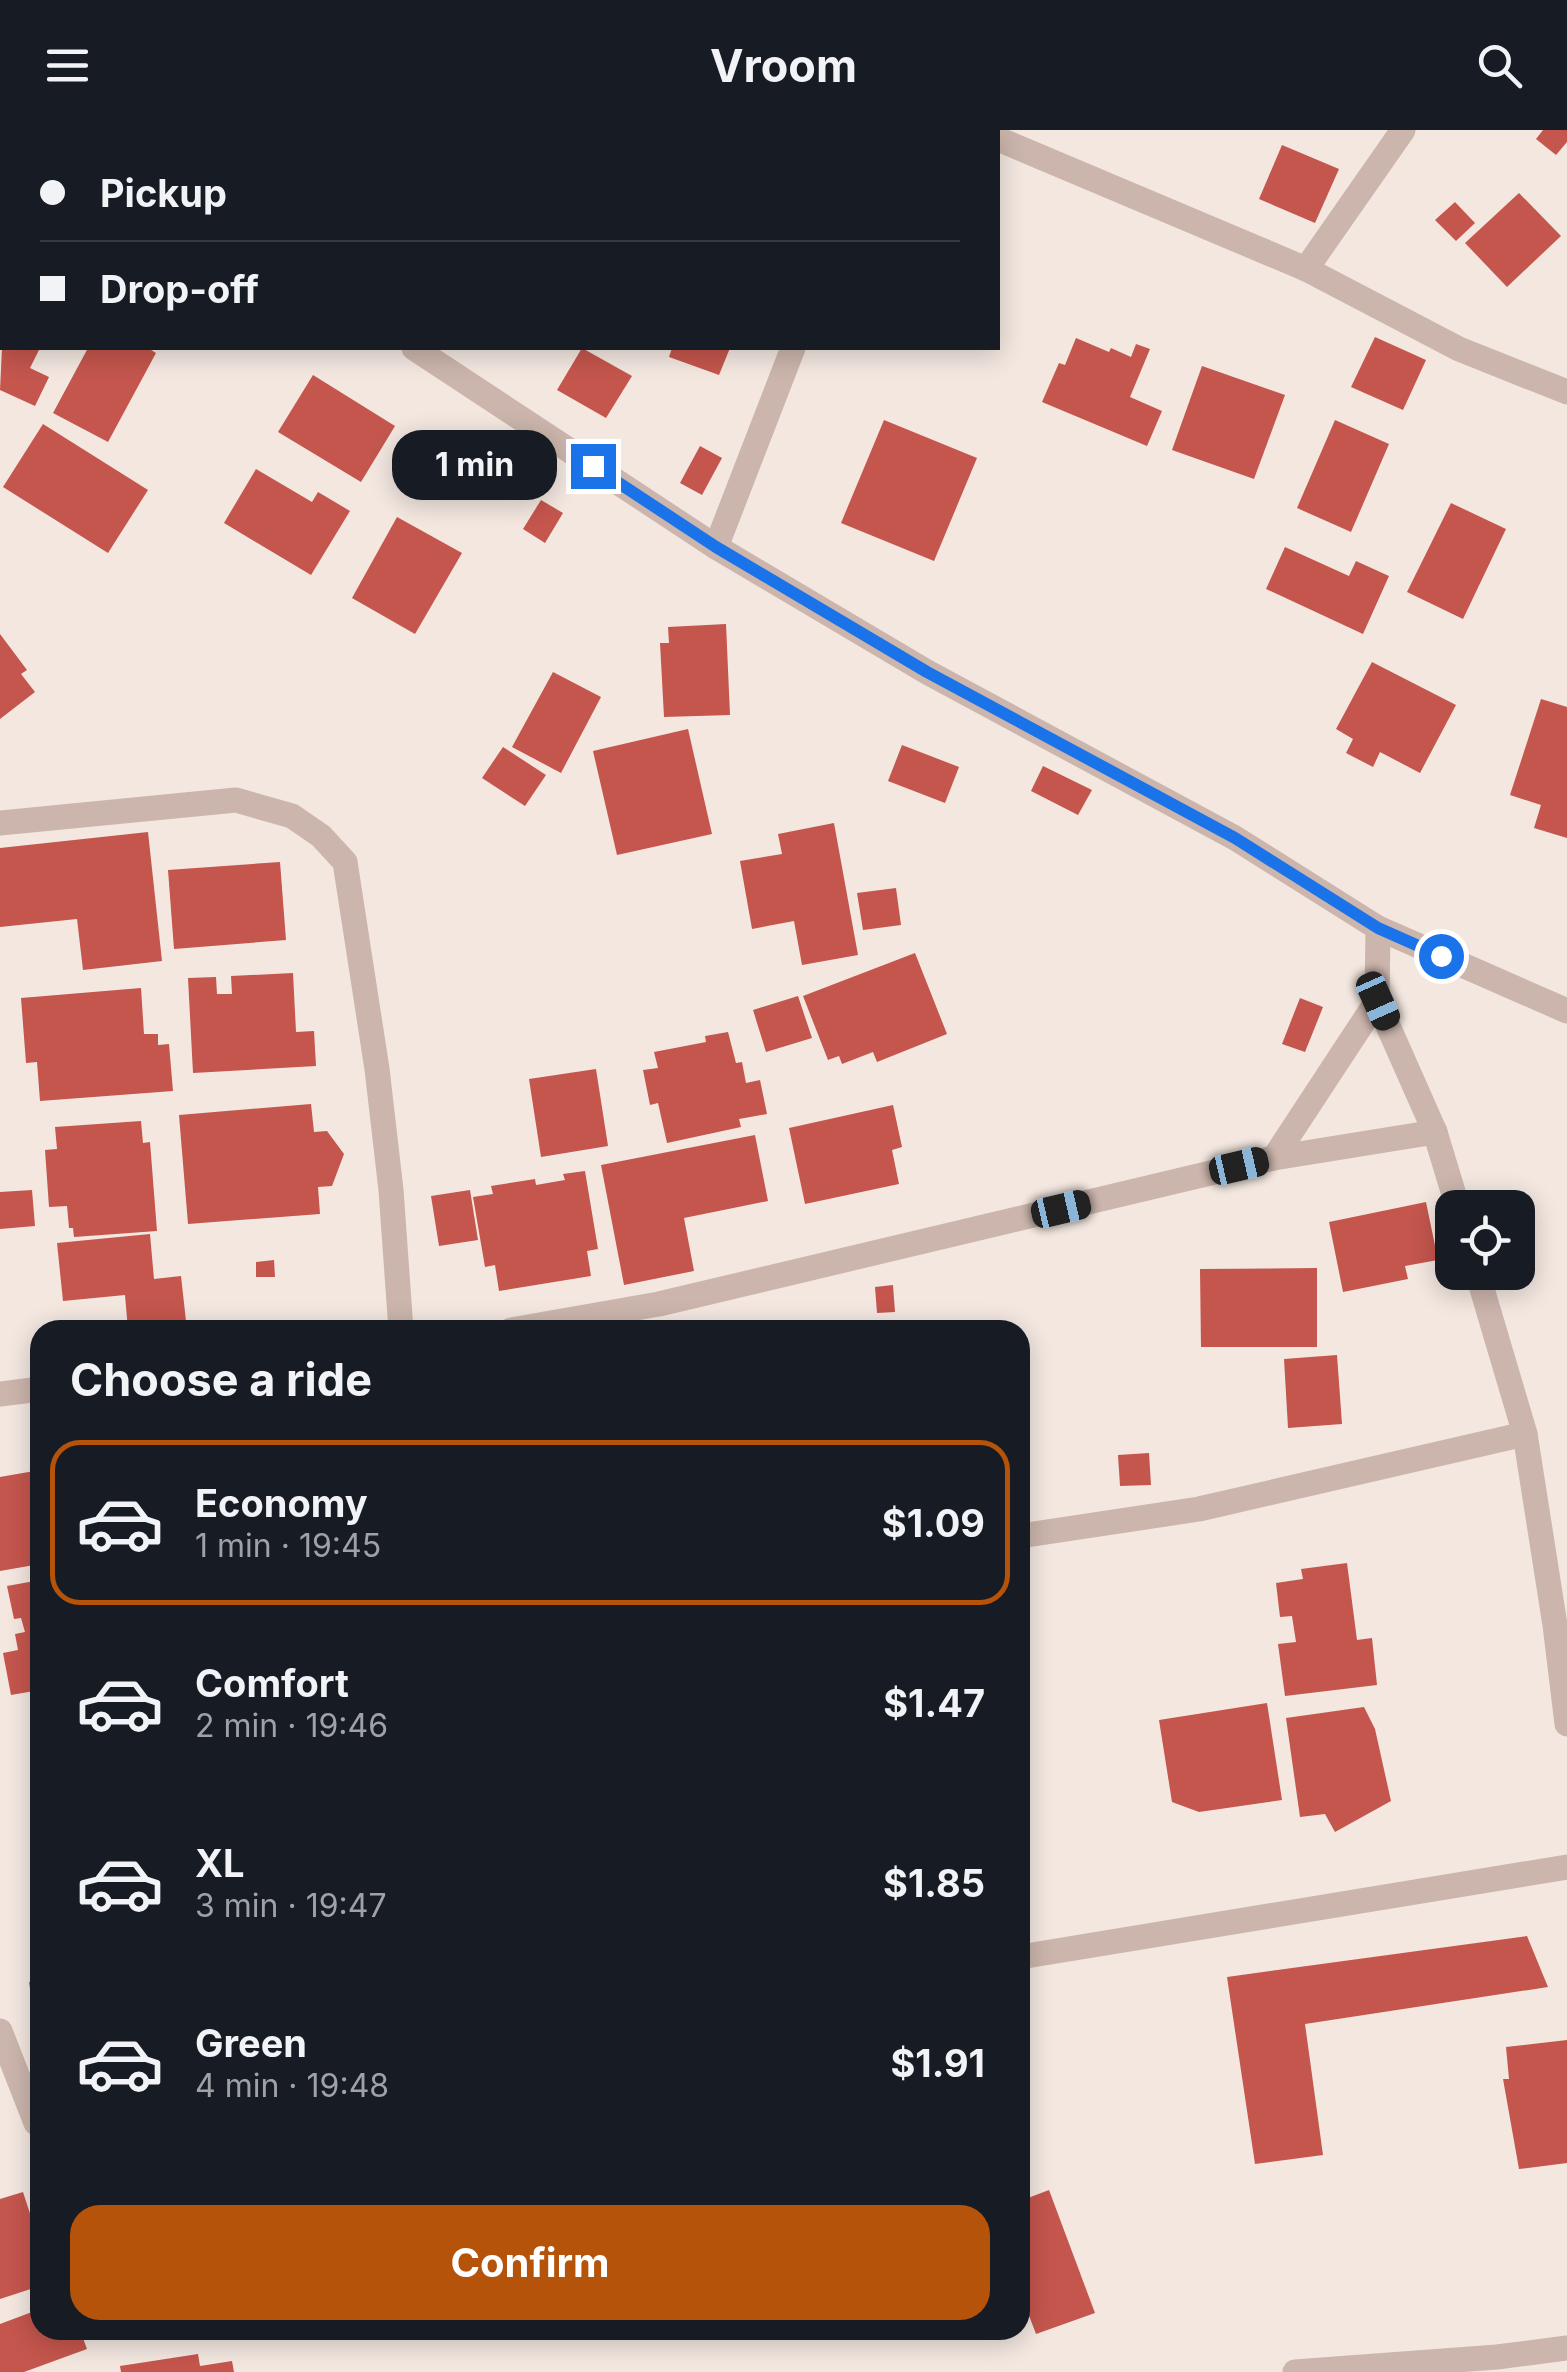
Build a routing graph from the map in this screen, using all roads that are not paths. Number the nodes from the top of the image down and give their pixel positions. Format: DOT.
graph roads {
  1 [pos="1403,130"];
  2 [pos="1000,140"];
  3 [pos="1306,269"];
  4 [pos="417,350"];
  5 [pos="791,350"];
  6 [pos="1567,392"];
  7 [pos="716,547"];
  8 [pos="0,823"];
  9 [pos="1378,928"];
  10 [pos="1378,1001"];
  11 [pos="1567,1010"];
  12 [pos="1435,1132"];
  13 [pos="1274,1158"];
  14 [pos="1453,1190"];
  15 [pos="1482,1290"];
  16 [pos="400,1320"];
  17 [pos="569,1320"];
  18 [pos="30,1390"];
  19 [pos="0,1394"];
  20 [pos="1524,1434"];
  21 [pos="1030,1534"];
  22 [pos="1567,1724"];
  23 [pos="1567,1867"];
  24 [pos="1030,1955"];
  25 [pos="0,2031"];
  26 [pos="30,2108"];
  27 [pos="1567,2348"];
  28 [pos="1295,2372"];
  1 -- 3 [label="street"];
  2 -- 3 [label="street"];
  3 -- 6 [label="street"];
  4 -- 7 [label="street"];
  5 -- 7 [label="street"];
  7 -- 9 [label="street"];
  8 -- 16 [label="street"];
  9 -- 10 [label="street"];
  9 -- 11 [label="street"];
  10 -- 12 [label="street"];
  10 -- 13 [label="street"];
  12 -- 13 [label="street"];
  12 -- 14 [label="street"];
  13 -- 17 [label="street"];
  15 -- 20 [label="street"];
  18 -- 19 [label="street"];
  20 -- 21 [label="street"];
  20 -- 22 [label="street"];
  23 -- 24 [label="street"];
  25 -- 26 [label="street"];
  27 -- 28 [label="street"];
}
